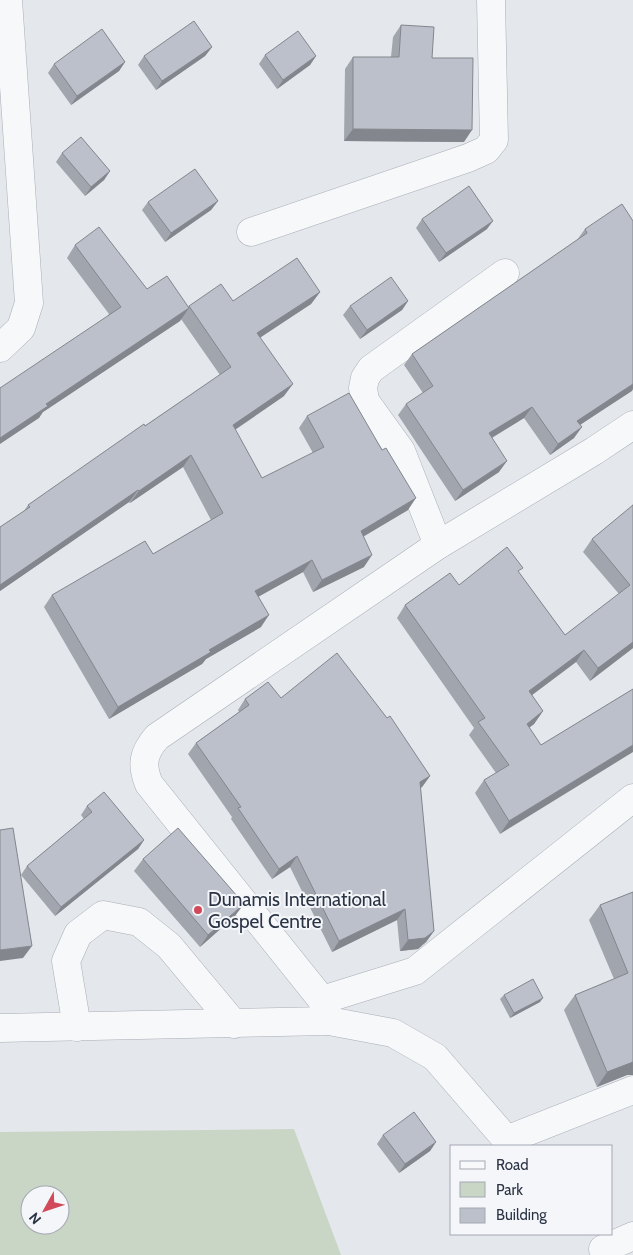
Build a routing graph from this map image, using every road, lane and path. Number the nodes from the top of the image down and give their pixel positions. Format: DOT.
graph roads {
  1 [pos="8,0"];
  2 [pos="491,0"];
  3 [pos="251,232"];
  4 [pos="505,273"];
  5 [pos="0,348"];
  6 [pos="633,425"];
  7 [pos="438,545"];
  8 [pos="633,798"];
  9 [pos="326,1011"];
  10 [pos="234,1024"];
  11 [pos="77,1027"];
  12 [pos="0,1028"];
  13 [pos="633,1090"];
  14 [pos="509,1143"];
  15 [pos="633,1236"];
  16 [pos="600,1246"];
  1 -- 5 [label="street"];
  2 -- 3 [label="street"];
  4 -- 7 [label="street"];
  6 -- 7 [label="street"];
  7 -- 9 [label="street"];
  8 -- 9 [label="street"];
  9 -- 10 [label="street"];
  9 -- 14 [label="street"];
  10 -- 11 [label="street"];
  10 -- 11 [label="street"];
  11 -- 12 [label="street"];
  13 -- 14 [label="street"];
  15 -- 16 [label="street"];
}
